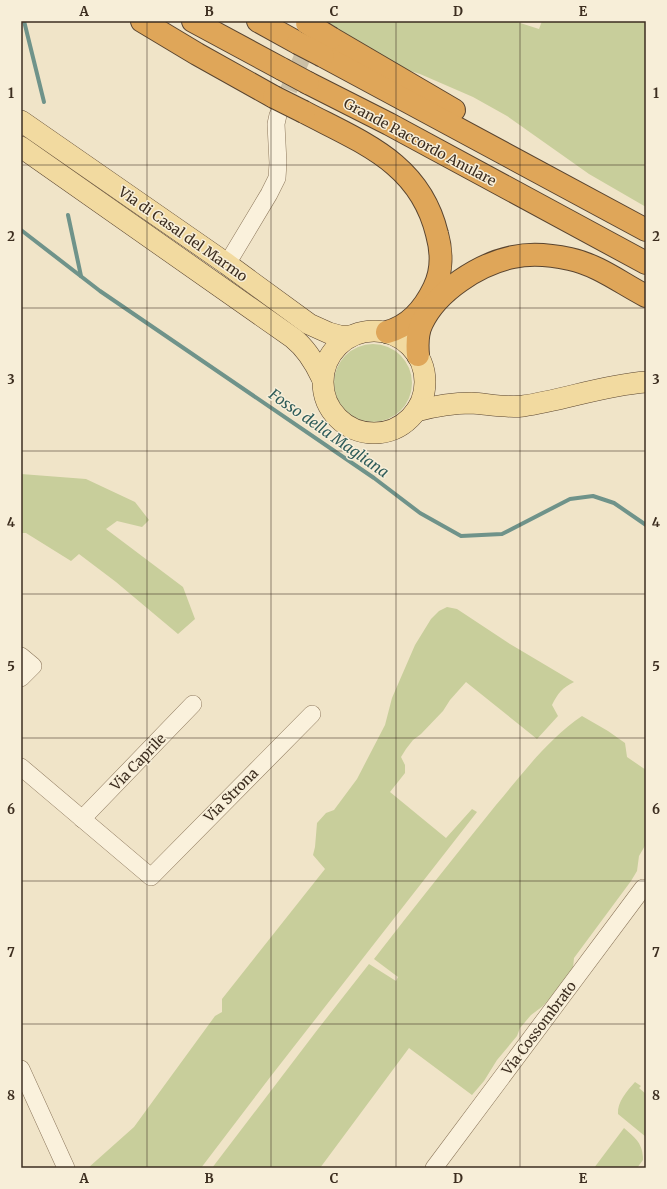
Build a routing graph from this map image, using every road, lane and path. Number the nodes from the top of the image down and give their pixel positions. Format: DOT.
graph roads {
  1 [pos="142,21"];
  2 [pos="194,21"];
  3 [pos="258,21"];
  4 [pos="303,29"];
  5 [pos="276,106"];
  6 [pos="21,120"];
  7 [pos="21,147"];
  8 [pos="646,230"];
  9 [pos="646,263"];
  10 [pos="227,264"];
  11 [pos="646,296"];
  12 [pos="387,332"];
  13 [pos="350,336"];
  14 [pos="418,355"];
  15 [pos="322,378"];
  16 [pos="425,381"];
  17 [pos="646,382"];
  18 [pos="470,403"];
  19 [pos="416,411"];
  20 [pos="21,656"];
  21 [pos="21,678"];
  22 [pos="193,704"];
  23 [pos="312,714"];
  24 [pos="21,767"];
  25 [pos="82,819"];
  26 [pos="643,888"];
  27 [pos="21,1070"];
  28 [pos="66,1168"];
  29 [pos="434,1168"];
  1 -- 5 [label="highway"];
  2 -- 9 [label="highway, Grande Raccordo Anulare, bridge"];
  3 -- 4 [label="highway"];
  4 -- 8 [label="highway, bridge"];
  5 -- 10 [label="street"];
  5 -- 12 [label="highway, bridge"];
  6 -- 10 [label="main road, Via di Casal del Marmo"];
  7 -- 15 [label="main road, Via di Casal del Marmo"];
  10 -- 13 [label="main road, Via di Casal del Marmo"];
  11 -- 14 [label="highway"];
  12 -- 13 [label="main road"];
  12 -- 14 [label="main road"];
  13 -- 15 [label="main road"];
  14 -- 16 [label="main road"];
  15 -- 19 [label="main road"];
  16 -- 18 [label="main road"];
  16 -- 19 [label="main road"];
  17 -- 18 [label="main road"];
  18 -- 19 [label="main road"];
  20 -- 21 [label="street"];
  22 -- 25 [label="street, Via Caprile"];
  23 -- 25 [label="street, Via Strona"];
  24 -- 25 [label="street"];
  26 -- 29 [label="street, Via Cossombrato"];
  27 -- 28 [label="street"];
}
